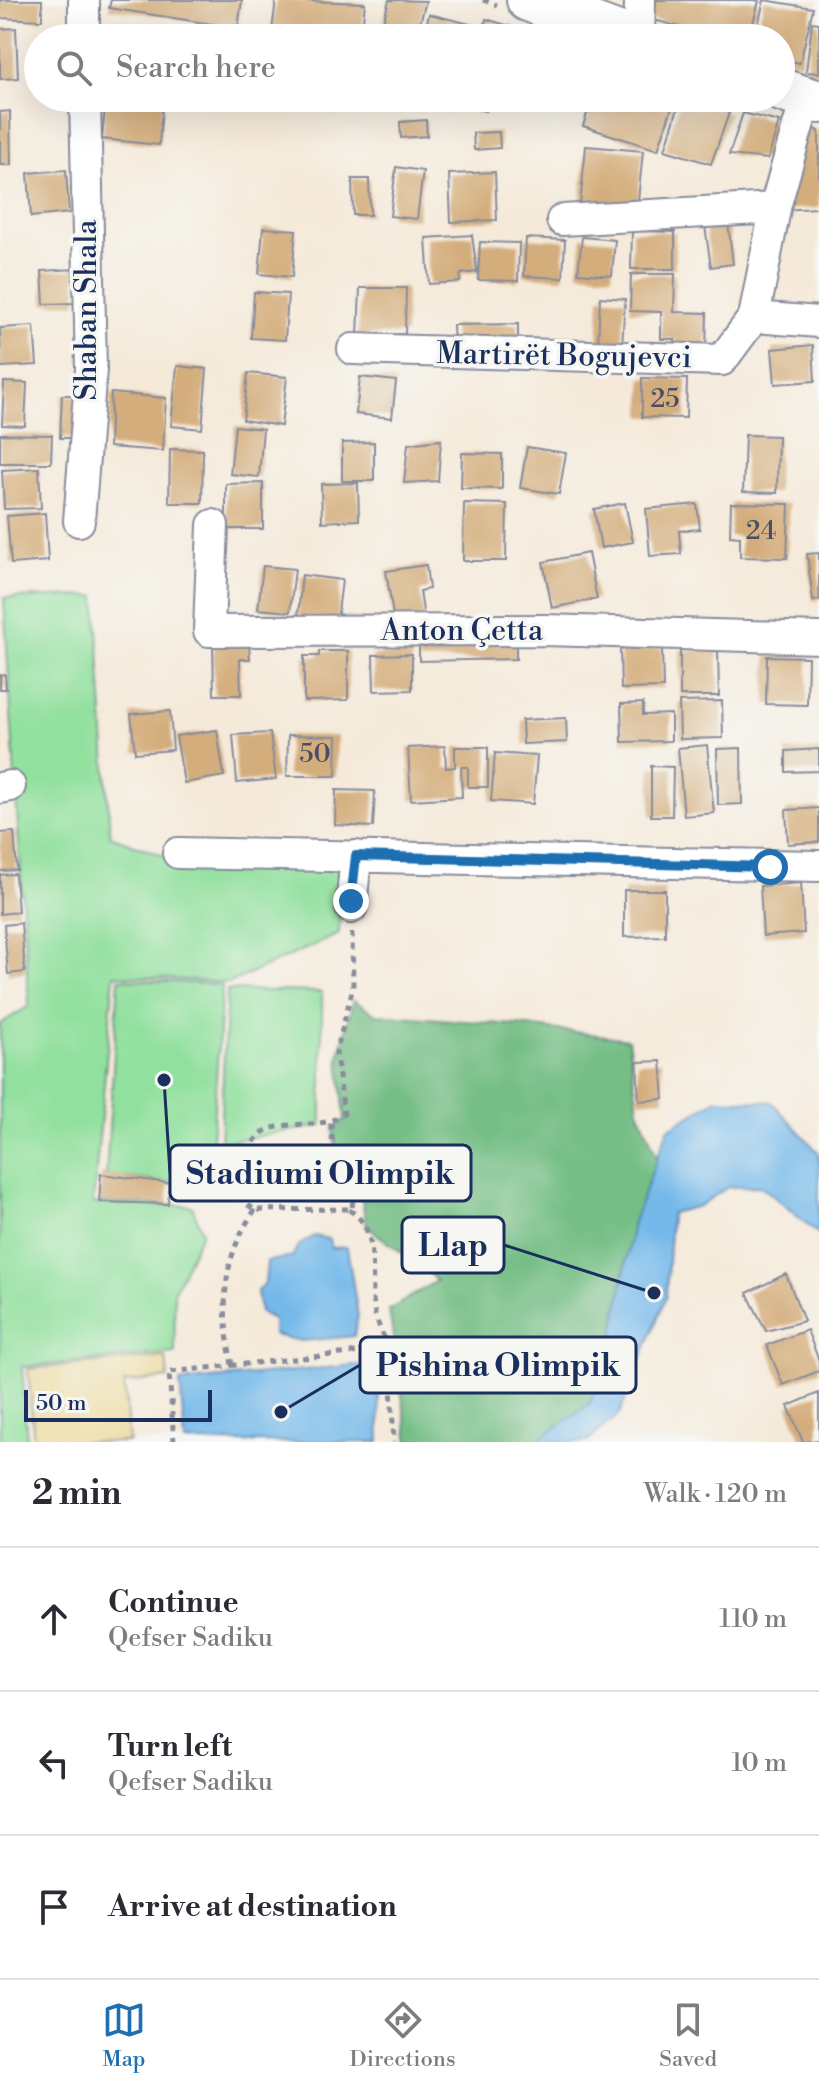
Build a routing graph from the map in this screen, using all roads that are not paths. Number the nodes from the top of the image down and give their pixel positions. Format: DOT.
graph roads {
  1 [pos="84,0"];
  2 [pos="528,0"];
  3 [pos="640,0"];
  4 [pos="84,24"];
  5 [pos="594,24"];
  6 [pos="639,24"];
  7 [pos="802,97"];
  8 [pos="85,112"];
  9 [pos="775,208"];
  10 [pos="562,220"];
  11 [pos="754,317"];
  12 [pos="819,322"];
  13 [pos="353,349"];
  14 [pos="79,521"];
  15 [pos="213,525"];
  16 [pos="819,638"];
  17 [pos="178,853"];
  18 [pos="356,856"];
  19 [pos="819,866"];
  20 [pos="351,908"];
  1 -- 4 [label="street"];
  2 -- 5 [label="main road"];
  3 -- 6 [label="street"];
  7 -- 9 [label="street, Martirët Bogujevci"];
  8 -- 14 [label="street, Shaban Shala"];
  9 -- 10 [label="street"];
  9 -- 11 [label="street, Martirët Bogujevci"];
  11 -- 12 [label="street"];
  11 -- 13 [label="street, Martirët Bogujevci"];
  15 -- 16 [label="street, Anton Çetta"];
  17 -- 18 [label="street"];
  18 -- 19 [label="street"];
  18 -- 20 [label="street"];
}
